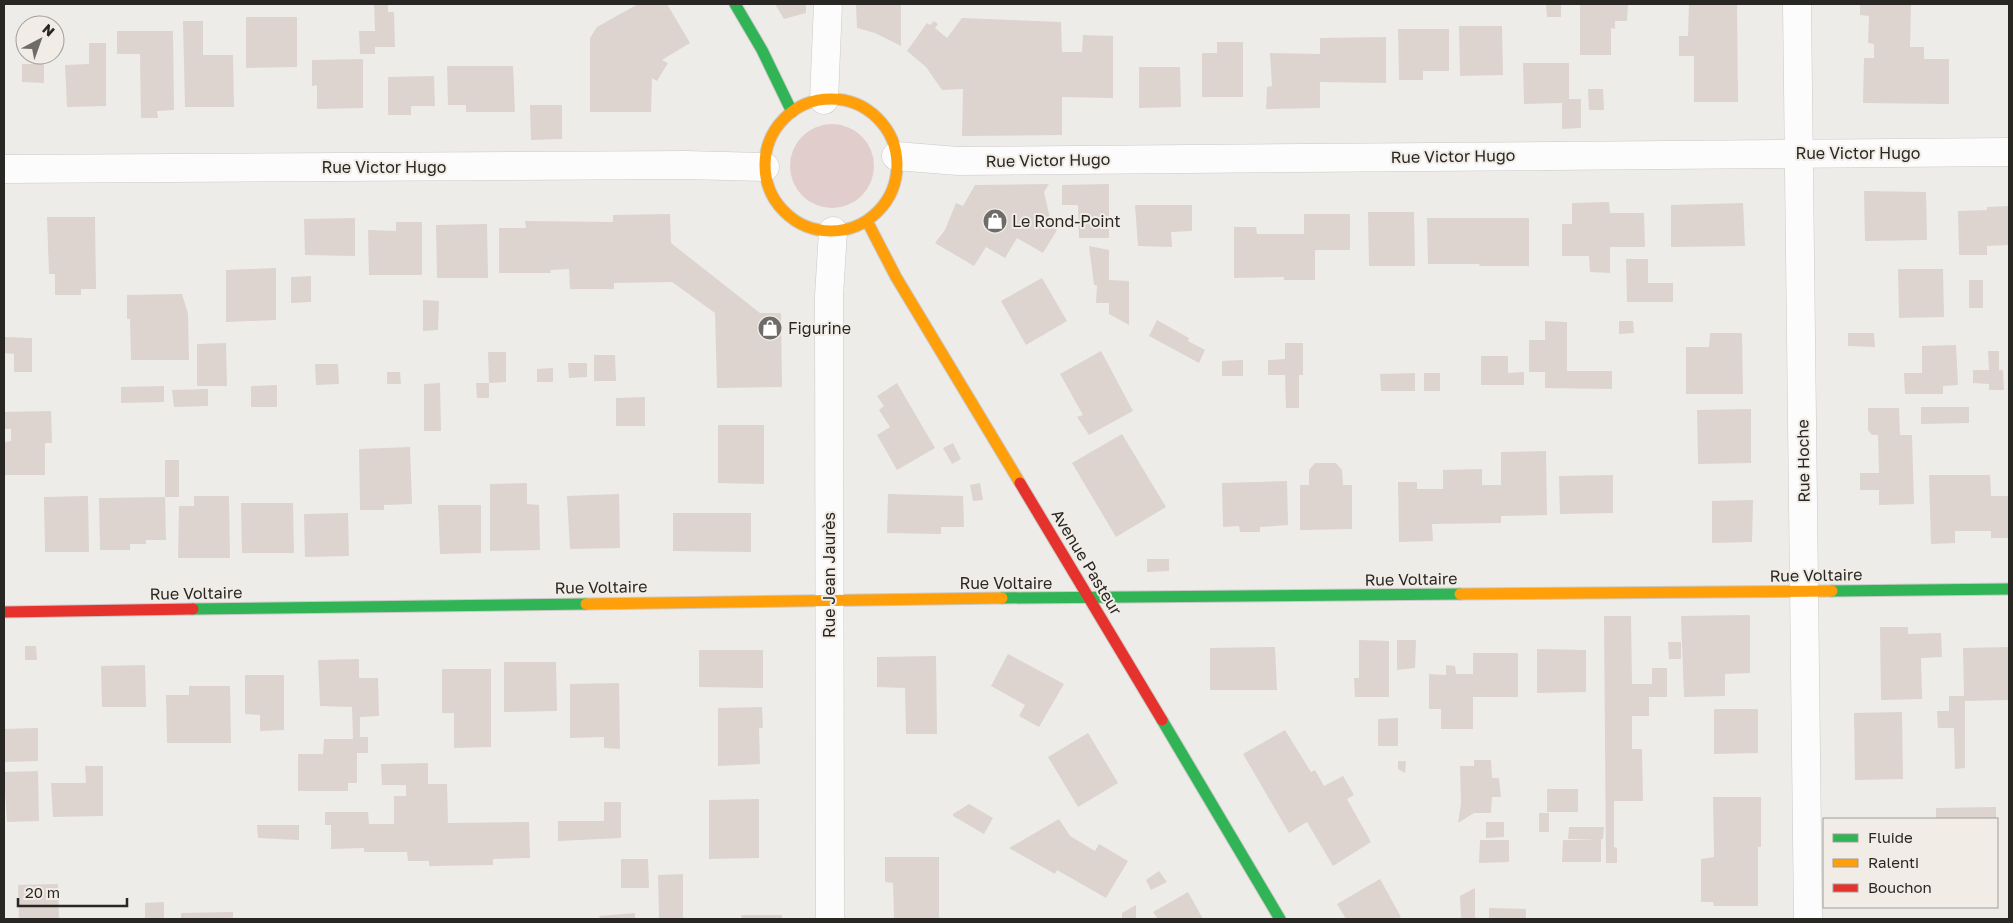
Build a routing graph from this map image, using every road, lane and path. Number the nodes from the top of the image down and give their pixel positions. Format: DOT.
graph roads {
  1 [pos="735,4"];
  2 [pos="828,4"];
  3 [pos="1797,4"];
  4 [pos="824,100"];
  5 [pos="792,112"];
  6 [pos="2009,152"];
  7 [pos="1800,153"];
  8 [pos="896,156"];
  9 [pos="765,167"];
  10 [pos="4,169"];
  11 [pos="867,221"];
  12 [pos="833,231"];
  13 [pos="2009,589"];
  14 [pos="1805,592"];
  15 [pos="1090,599"];
  16 [pos="829,600"];
  17 [pos="4,612"];
  18 [pos="830,919"];
  19 [pos="1280,919"];
  20 [pos="1808,919"];
  1 -- 5 [label="street"];
  2 -- 4 [label="street"];
  3 -- 7 [label="street, Rue Hoche"];
  4 -- 5 [label="street"];
  4 -- 8 [label="street"];
  5 -- 9 [label="street"];
  6 -- 7 [label="street, Rue Victor Hugo"];
  7 -- 8 [label="street, Rue Victor Hugo"];
  7 -- 14 [label="street, Rue Hoche"];
  8 -- 11 [label="street"];
  9 -- 10 [label="street, Rue Victor Hugo"];
  9 -- 12 [label="street"];
  11 -- 12 [label="street"];
  11 -- 15 [label="street, Avenue Pasteur"];
  12 -- 16 [label="street, Rue Jean Jaurès"];
  13 -- 14 [label="street, Rue Voltaire"];
  14 -- 15 [label="street, Rue Voltaire"];
  14 -- 20 [label="street, Rue Hoche"];
  15 -- 16 [label="street, Rue Voltaire"];
  15 -- 19 [label="street, Avenue Pasteur"];
  16 -- 17 [label="street, Rue Voltaire"];
  16 -- 18 [label="street, Rue Jean Jaurès"];
}
